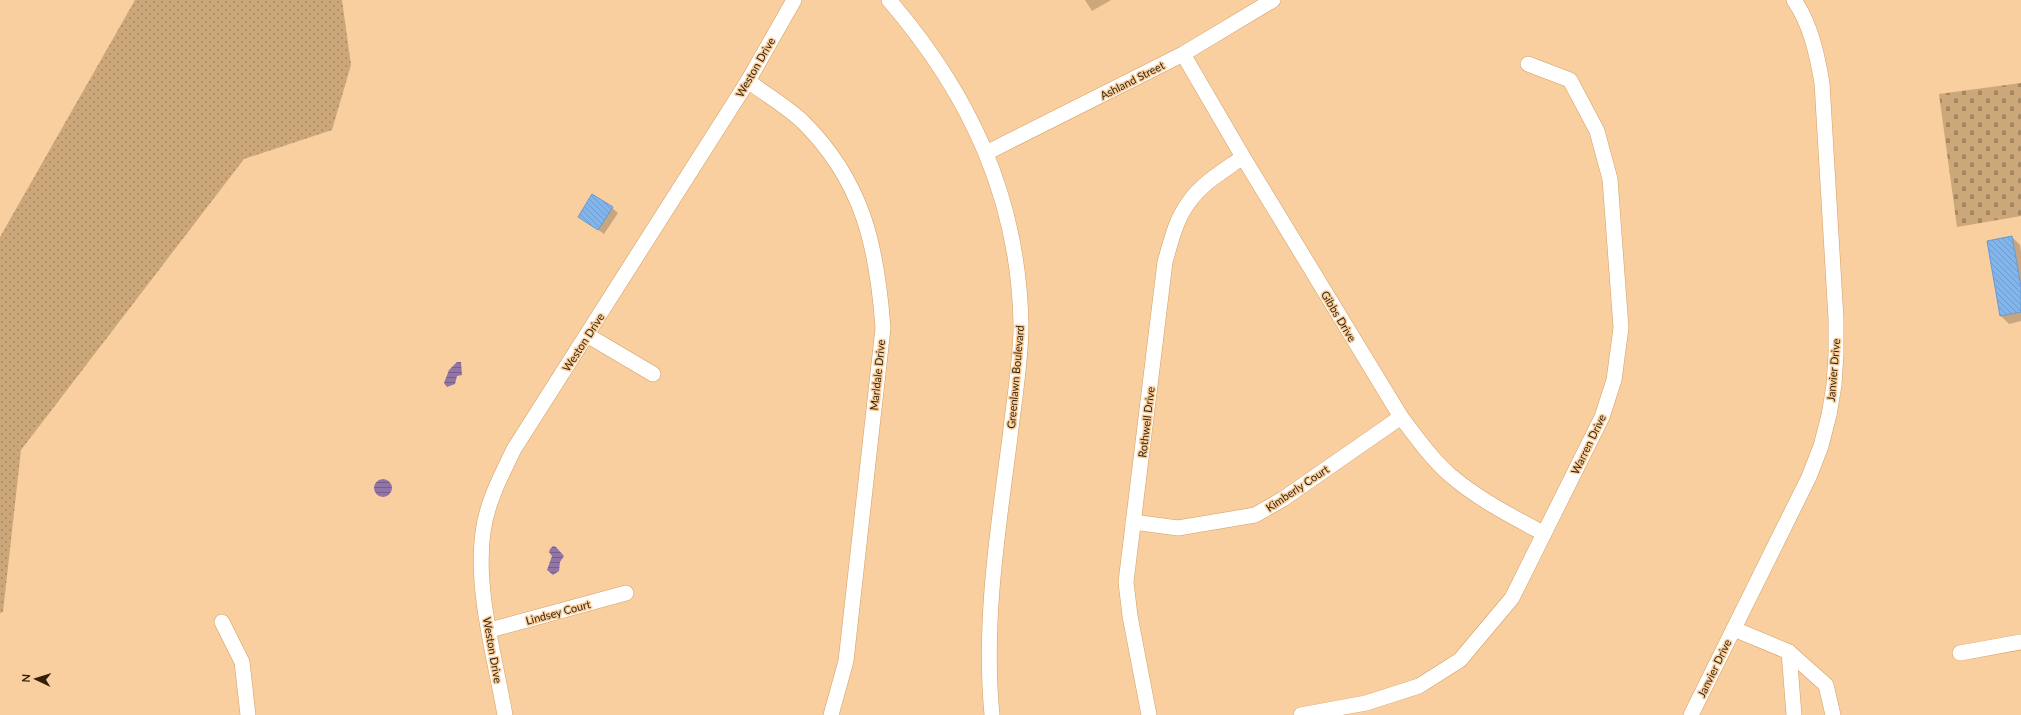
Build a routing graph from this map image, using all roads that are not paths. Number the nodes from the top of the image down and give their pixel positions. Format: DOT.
graph roads {
  1 [pos="794,0"];
  2 [pos="889,0"];
  3 [pos="1273,0"];
  4 [pos="1794,0"];
  5 [pos="1183,54"];
  6 [pos="1528,64"];
  7 [pos="748,81"];
  8 [pos="986,153"];
  9 [pos="1243,157"];
  10 [pos="588,335"];
  11 [pos="653,374"];
  12 [pos="1400,417"];
  13 [pos="1133,522"];
  14 [pos="1543,533"];
  15 [pos="626,593"];
  16 [pos="222,622"];
  17 [pos="1734,629"];
  18 [pos="490,630"];
  19 [pos="2021,642"];
  20 [pos="1789,652"];
  21 [pos="1960,653"];
  22 [pos="248,715"];
  23 [pos="505,715"];
  24 [pos="831,715"];
  25 [pos="992,715"];
  26 [pos="1149,715"];
  27 [pos="1301,715"];
  28 [pos="1691,715"];
  29 [pos="1794,715"];
  30 [pos="1833,715"];
  1 -- 7 [label="street, Weston Drive"];
  2 -- 8 [label="street, Greenlawn Boulevard"];
  3 -- 5 [label="street, Ashland Street"];
  4 -- 17 [label="street, Janvier Drive"];
  5 -- 8 [label="street, Ashland Street"];
  5 -- 9 [label="street, Gibbs Drive"];
  6 -- 14 [label="street, Warren Drive"];
  7 -- 10 [label="street, Weston Drive"];
  7 -- 24 [label="street, Marldale Drive"];
  8 -- 25 [label="street, Greenlawn Boulevard"];
  9 -- 12 [label="street, Gibbs Drive"];
  9 -- 13 [label="street, Rothwell Drive"];
  10 -- 11 [label="street"];
  10 -- 18 [label="street, Weston Drive"];
  12 -- 13 [label="street, Kimberly Court"];
  12 -- 14 [label="street, Gibbs Drive"];
  13 -- 26 [label="street, Rothwell Drive"];
  14 -- 27 [label="street, Warren Drive"];
  15 -- 18 [label="street, Lindsey Court"];
  16 -- 22 [label="street"];
  17 -- 20 [label="street"];
  17 -- 28 [label="street, Janvier Drive"];
  18 -- 23 [label="street, Weston Drive"];
  19 -- 21 [label="street"];
  20 -- 29 [label="street"];
  20 -- 30 [label="street"];
}
